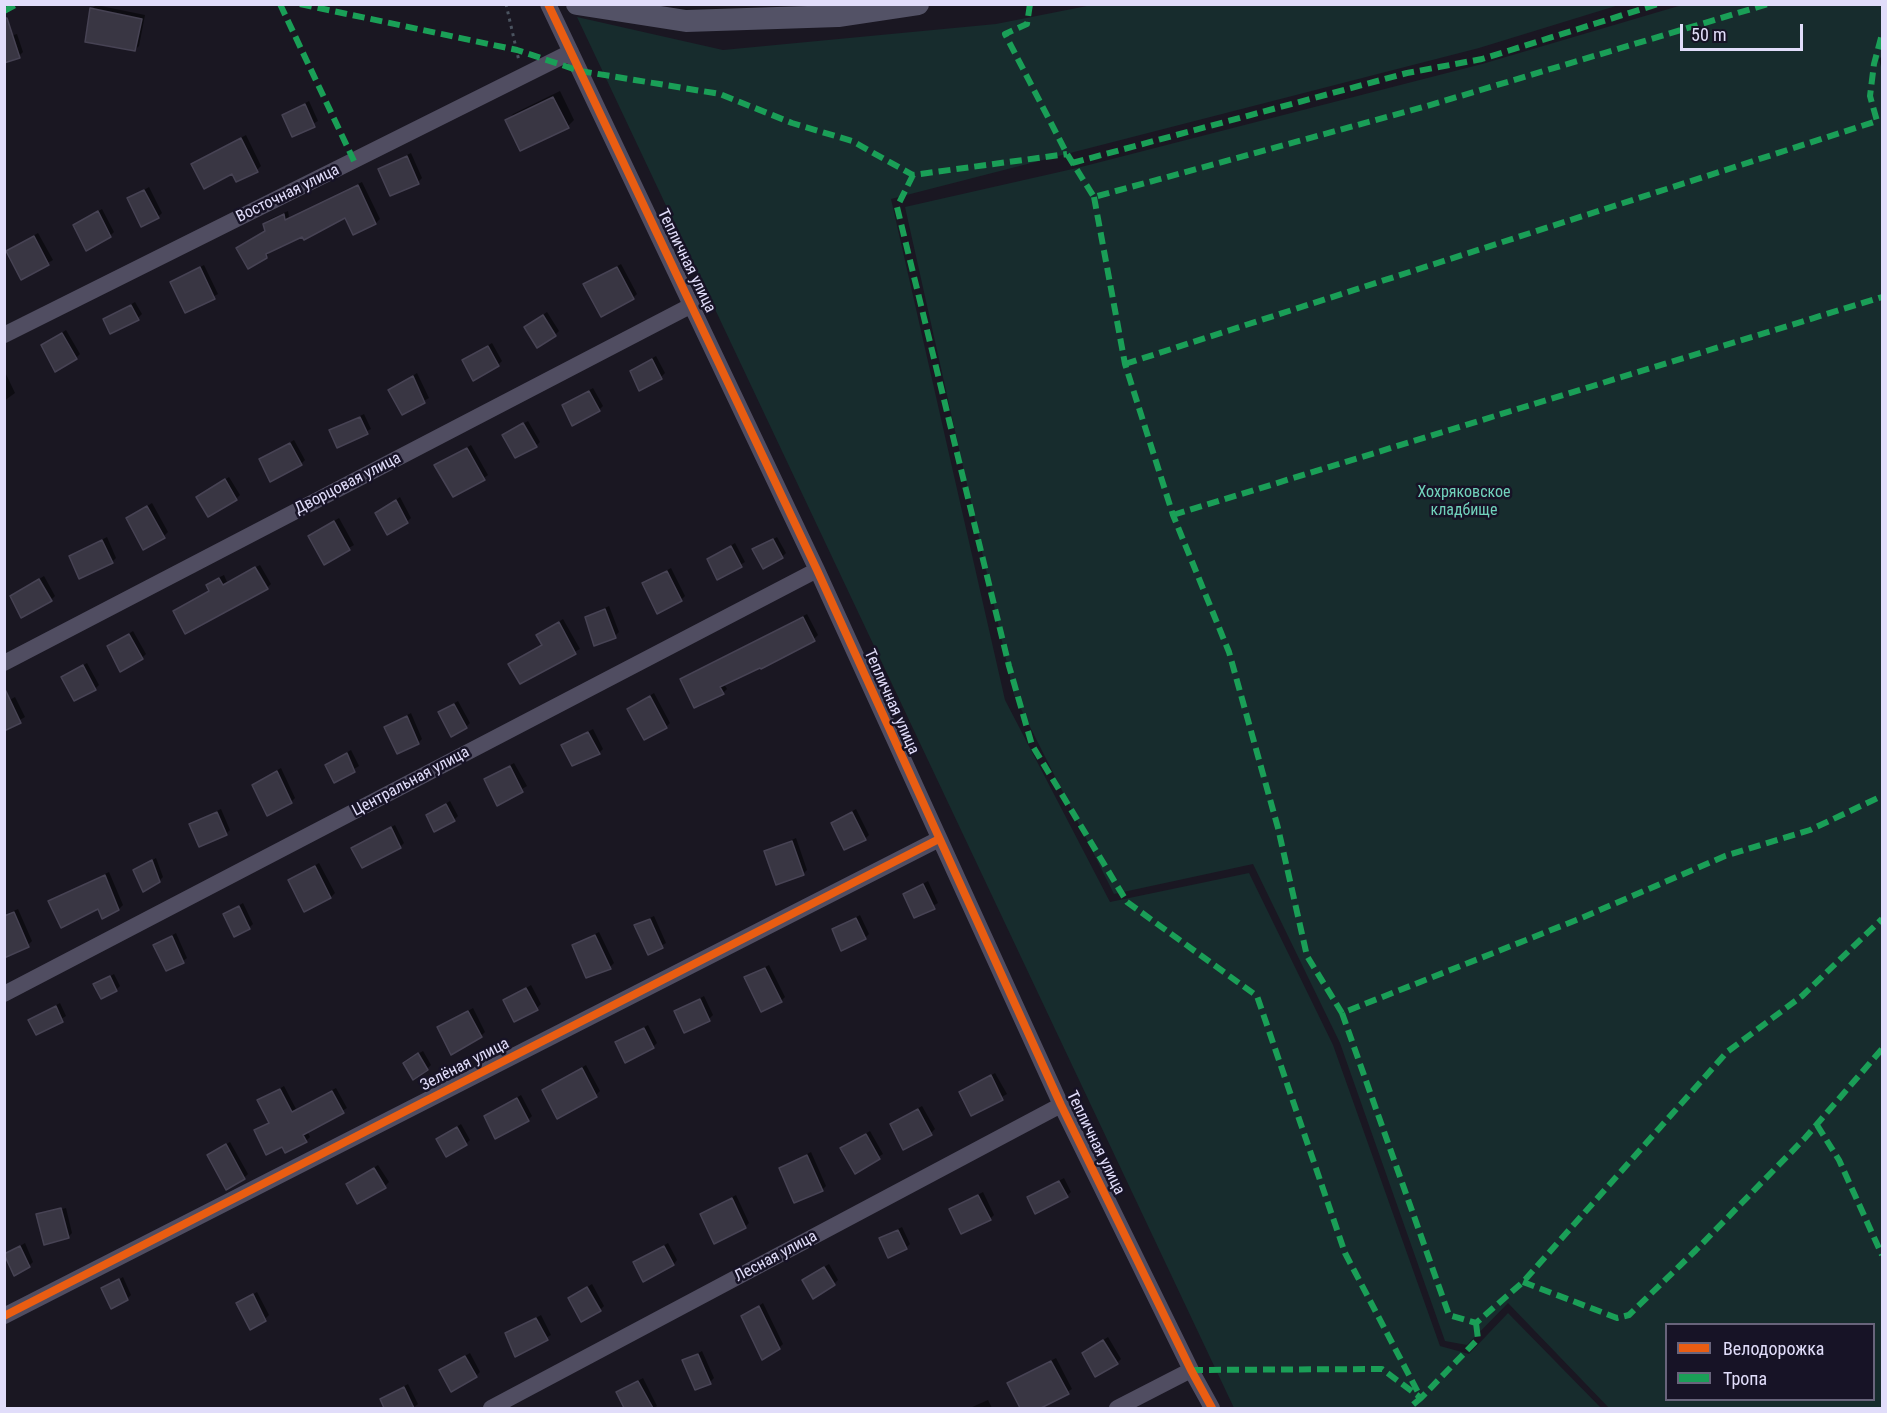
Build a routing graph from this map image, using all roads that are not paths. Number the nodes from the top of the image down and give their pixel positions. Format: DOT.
graph roads {
  1 [pos="548,4"];
  2 [pos="577,4"];
  3 [pos="918,4"];
  4 [pos="571,52"];
  5 [pos="692,305"];
  6 [pos="4,335"];
  7 [pos="817,570"];
  8 [pos="4,663"];
  9 [pos="939,839"];
  10 [pos="4,994"];
  11 [pos="1061,1105"];
  12 [pos="4,1316"];
  13 [pos="1191,1370"];
  14 [pos="491,1408"];
  15 [pos="1117,1408"];
  16 [pos="1212,1408"];
  1 -- 4 [label="street, Тепличная улица"];
  2 -- 3 [label="street"];
  4 -- 5 [label="street, Тепличная улица"];
  4 -- 6 [label="street, Восточная улица"];
  5 -- 7 [label="street, Тепличная улица"];
  5 -- 8 [label="street, Дворцовая улица"];
  7 -- 9 [label="street, Тепличная улица"];
  7 -- 10 [label="street, Центральная улица"];
  9 -- 11 [label="street, Тепличная улица"];
  9 -- 12 [label="street, Зелёная улица"];
  11 -- 13 [label="street, Тепличная улица"];
  11 -- 14 [label="street, Лесная улица"];
  13 -- 15 [label="street"];
  13 -- 16 [label="street, Тепличная улица"];
}
